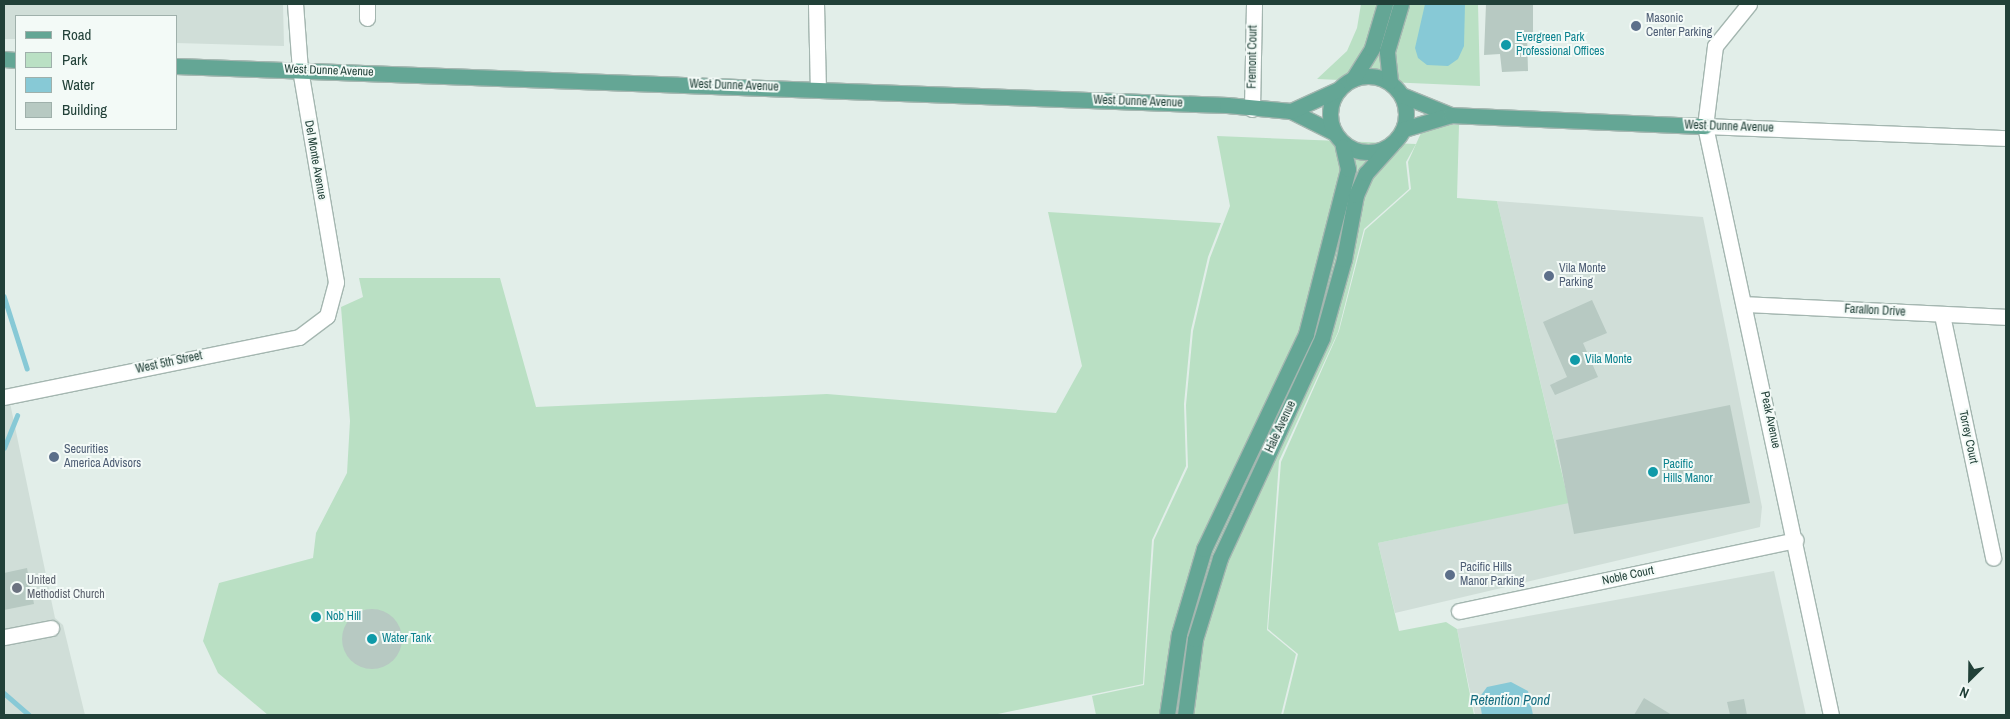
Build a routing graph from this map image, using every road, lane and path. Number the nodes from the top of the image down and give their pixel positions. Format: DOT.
graph roads {
  1 [pos="296,4"];
  2 [pos="816,4"];
  3 [pos="1254,4"];
  4 [pos="1385,4"];
  5 [pos="1401,4"];
  6 [pos="1749,4"];
  7 [pos="178,66"];
  8 [pos="300,70"];
  9 [pos="1353,78"];
  10 [pos="1390,81"];
  11 [pos="818,89"];
  12 [pos="1337,90"];
  13 [pos="1404,96"];
  14 [pos="1252,109"];
  15 [pos="1291,111"];
  16 [pos="1451,115"];
  17 [pos="1705,126"];
  18 [pos="1404,129"];
  19 [pos="1333,132"];
  20 [pos="2006,138"];
  21 [pos="1391,145"];
  22 [pos="1343,146"];
  23 [pos="1744,304"];
  24 [pos="1942,314"];
  25 [pos="327,316"];
  26 [pos="2006,317"];
  27 [pos="4,397"];
  28 [pos="1796,540"];
  29 [pos="1993,558"];
  30 [pos="1459,612"];
  31 [pos="51,628"];
  32 [pos="4,637"];
  33 [pos="1167,715"];
  34 [pos="1186,715"];
  35 [pos="1831,715"];
  1 -- 8 [label="street, Del Monte Avenue"];
  2 -- 11 [label="street"];
  3 -- 14 [label="street, Fremont Court"];
  4 -- 9 [label="main road"];
  5 -- 10 [label="main road"];
  6 -- 17 [label="street, Peak Avenue"];
  7 -- 8 [label="main road, West Dunne Avenue"];
  8 -- 11 [label="main road, West Dunne Avenue"];
  8 -- 25 [label="street, Del Monte Avenue"];
  9 -- 10 [label="main road"];
  9 -- 12 [label="main road"];
  10 -- 13 [label="main road"];
  11 -- 14 [label="main road, West Dunne Avenue"];
  12 -- 15 [label="main road, West Dunne Avenue"];
  12 -- 19 [label="main road"];
  13 -- 16 [label="main road, West Dunne Avenue"];
  13 -- 18 [label="main road"];
  14 -- 15 [label="main road, West Dunne Avenue"];
  15 -- 19 [label="main road, West Dunne Avenue"];
  16 -- 17 [label="main road, West Dunne Avenue"];
  16 -- 18 [label="main road, West Dunne Avenue"];
  17 -- 20 [label="street, West Dunne Avenue"];
  17 -- 23 [label="street, Peak Avenue"];
  18 -- 21 [label="main road"];
  19 -- 22 [label="main road"];
  21 -- 22 [label="main road"];
  21 -- 34 [label="main road, Hale Avenue"];
  22 -- 33 [label="main road, Hale Avenue"];
  23 -- 24 [label="street, Farallon Drive"];
  23 -- 28 [label="street, Peak Avenue"];
  24 -- 26 [label="street, Farallon Drive"];
  24 -- 29 [label="street, Torrey Court"];
  25 -- 27 [label="street, West 5th Street"];
  28 -- 30 [label="street, Noble Court"];
  28 -- 35 [label="street, Peak Avenue"];
  31 -- 32 [label="street"];
}
